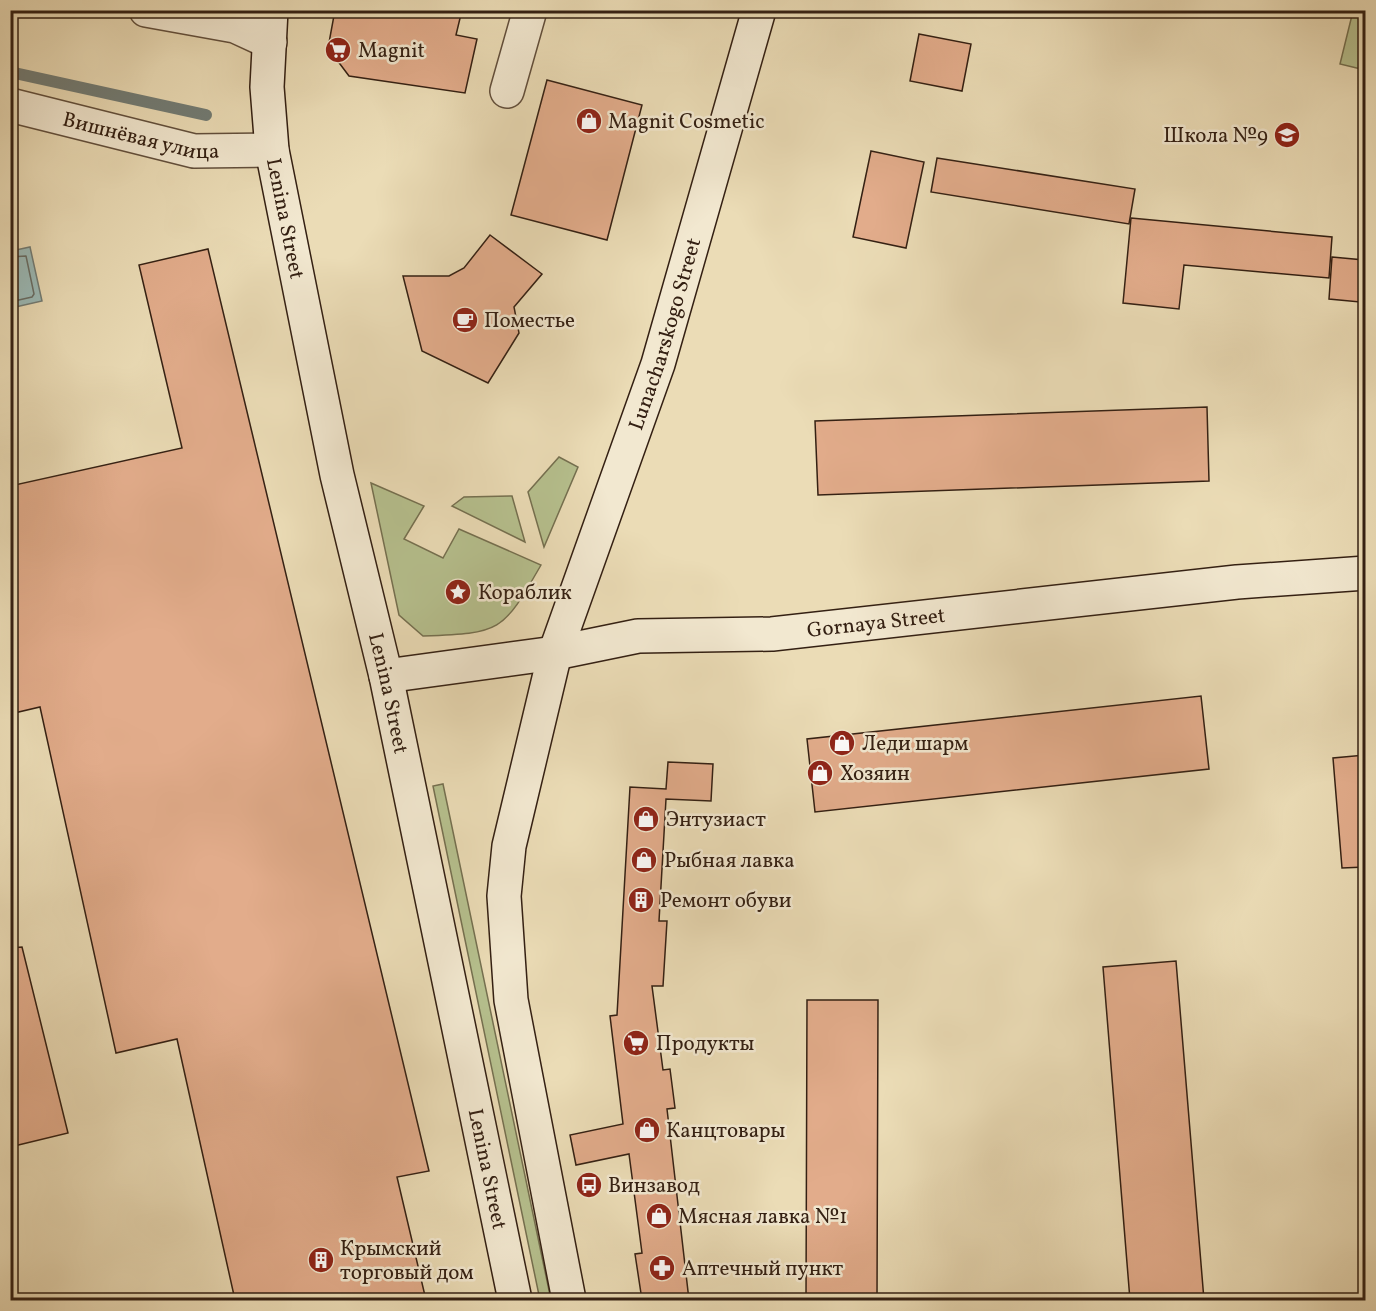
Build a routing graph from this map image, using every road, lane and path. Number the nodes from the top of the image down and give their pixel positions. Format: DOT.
graph roads {
  1 [pos="146,10"];
  2 [pos="254,10"];
  3 [pos="530,10"];
  4 [pos="759,10"];
  5 [pos="271,26"];
  6 [pos="507,91"];
  7 [pos="10,105"];
  8 [pos="272,150"];
  9 [pos="1365,573"];
  10 [pos="555,653"];
  11 [pos="386,676"];
  12 [pos="515,1300"];
  13 [pos="568,1300"];
  1 -- 5 [label="main road"];
  2 -- 5 [label="main road"];
  3 -- 6 [label="main road"];
  4 -- 10 [label="main road, Lunacharskogo Street"];
  5 -- 8 [label="main road, Lenina Street"];
  7 -- 8 [label="main road, Вишнёвая улица"];
  8 -- 11 [label="main road, Lenina Street"];
  9 -- 10 [label="main road, Gornaya Street"];
  10 -- 11 [label="main road, Gornaya Street"];
  10 -- 13 [label="main road"];
  11 -- 12 [label="main road, Lenina Street"];
}
